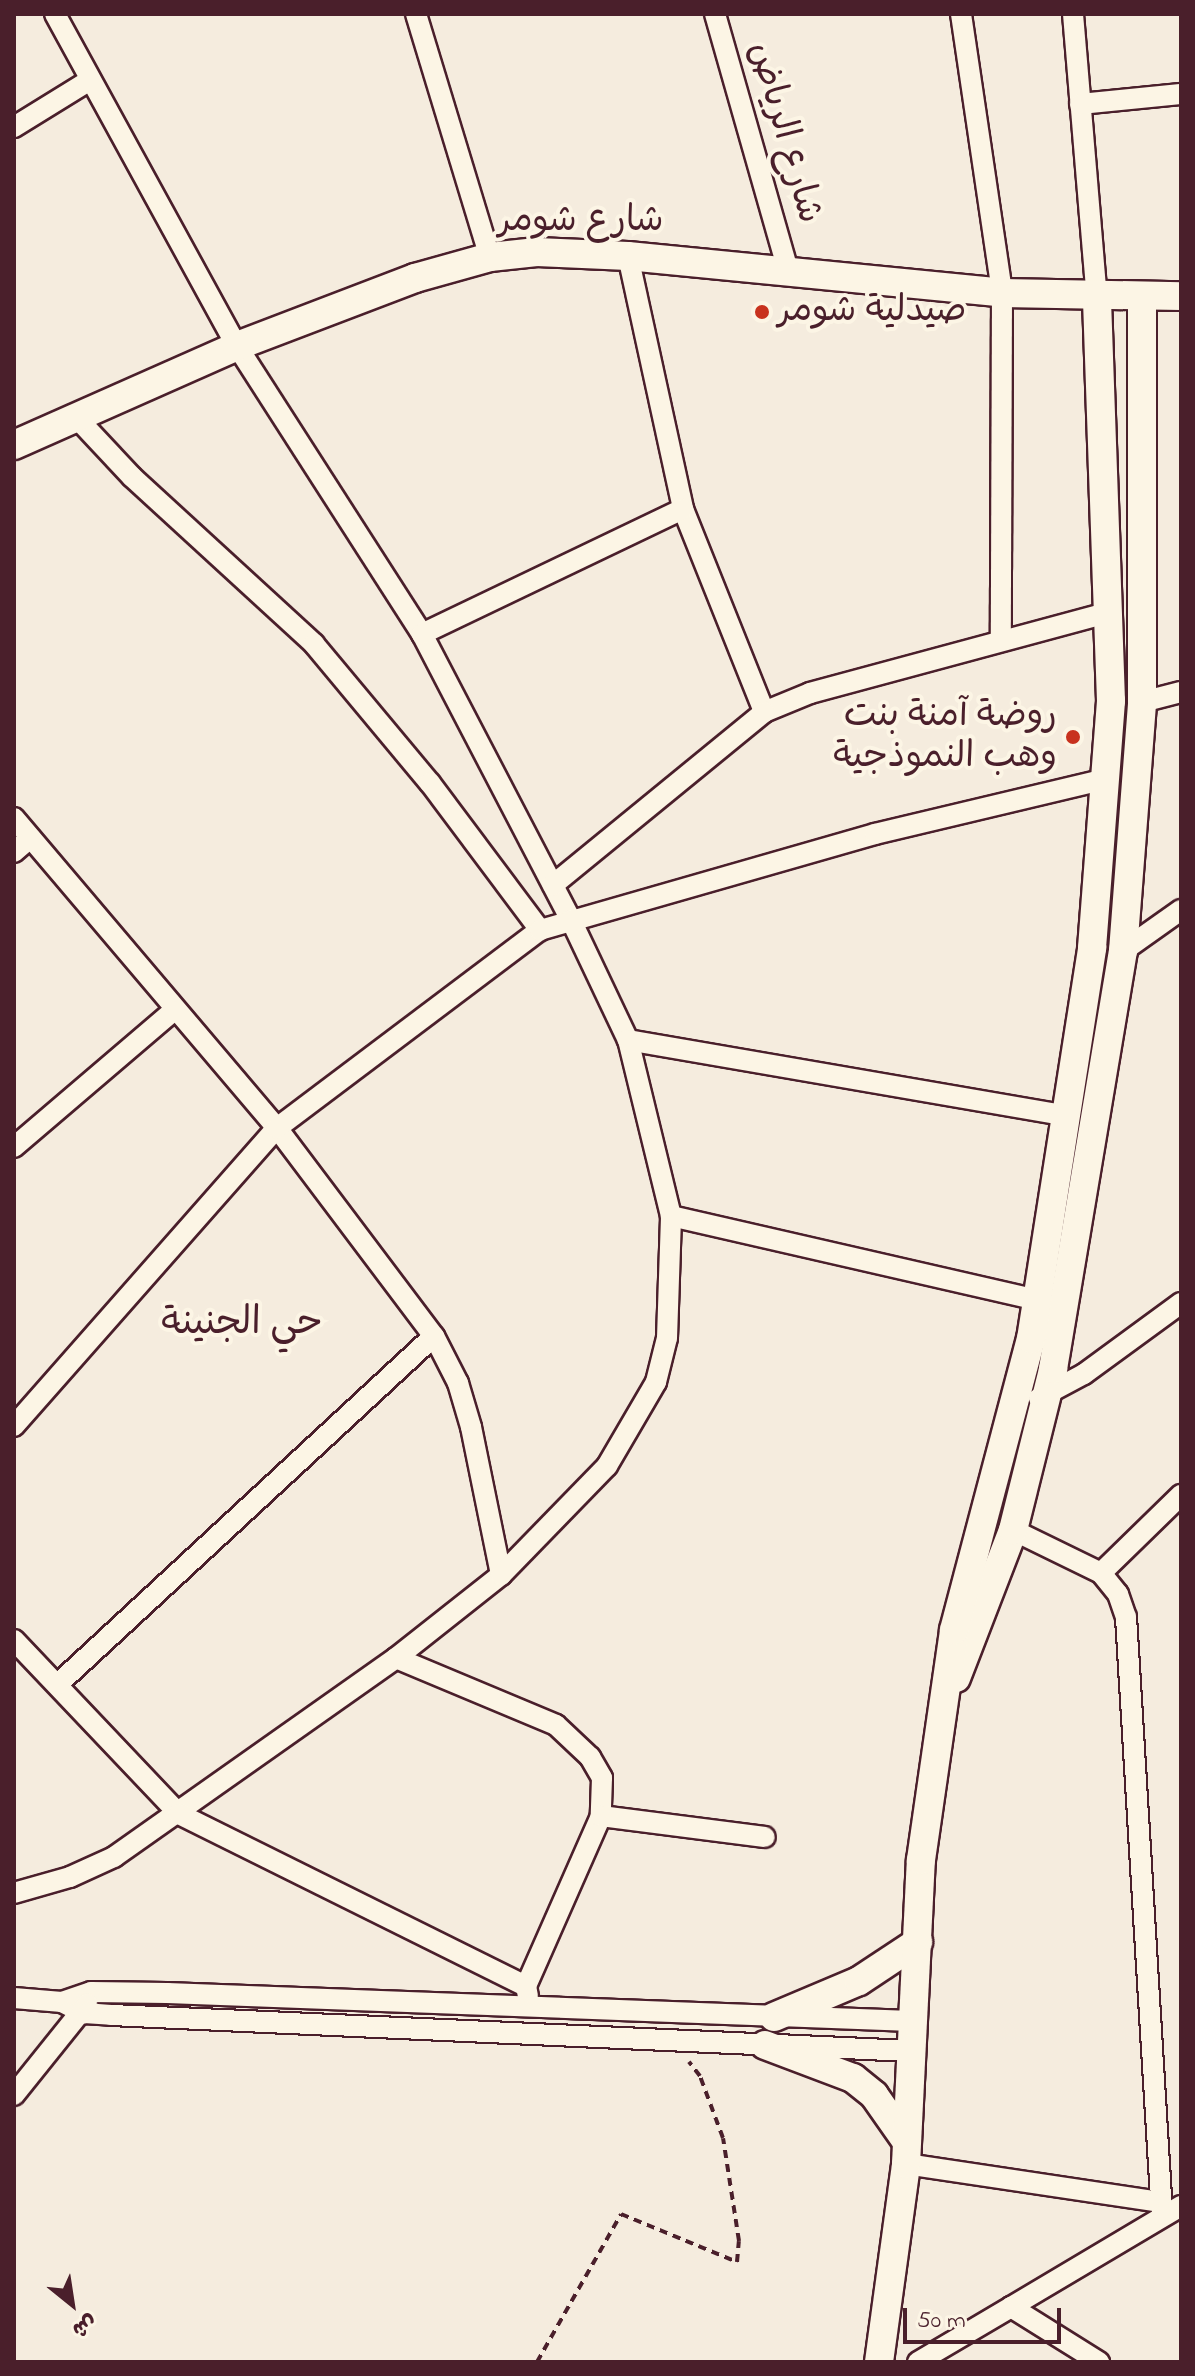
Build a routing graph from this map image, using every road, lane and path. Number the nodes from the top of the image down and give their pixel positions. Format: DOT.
graph roads {
  1 [pos="55,14"];
  2 [pos="416,14"];
  3 [pos="715,14"];
  4 [pos="961,14"];
  5 [pos="1073,14"];
  6 [pos="90,80"];
  7 [pos="1181,94"];
  8 [pos="1080,104"];
  9 [pos="14,127"];
  10 [pos="628,256"];
  11 [pos="490,257"];
  12 [pos="788,271"];
  13 [pos="1002,293"];
  14 [pos="1181,296"];
  15 [pos="1142,297"];
  16 [pos="1097,298"];
  17 [pos="237,346"];
  18 [pos="75,416"];
  19 [pos="14,445"];
  20 [pos="683,509"];
  21 [pos="1110,612"];
  22 [pos="422,634"];
  23 [pos="1001,639"];
  24 [pos="1181,692"];
  25 [pos="1142,702"];
  26 [pos="764,712"];
  27 [pos="1106,779"];
  28 [pos="14,818"];
  29 [pos="30,838"];
  30 [pos="14,852"];
  31 [pos="553,885"];
  32 [pos="1181,910"];
  33 [pos="571,920"];
  34 [pos="540,930"];
  35 [pos="1123,951"];
  36 [pos="173,1011"];
  37 [pos="628,1040"];
  38 [pos="1066,1116"];
  39 [pos="277,1128"];
  40 [pos="14,1147"];
  41 [pos="671,1216"];
  42 [pos="1037,1300"];
  43 [pos="1181,1303"];
  44 [pos="434,1336"];
  45 [pos="1047,1396"];
  46 [pos="1015,1406"];
  47 [pos="14,1426"];
  48 [pos="1181,1495"];
  49 [pos="1013,1530"];
  50 [pos="1101,1573"];
  51 [pos="501,1575"];
  52 [pos="14,1640"];
  53 [pos="396,1658"];
  54 [pos="58,1684"];
  55 [pos="943,1708"];
  56 [pos="179,1814"];
  57 [pos="601,1816"];
  58 [pos="765,1837"];
  59 [pos="14,1893"];
  60 [pos="918,1942"];
  61 [pos="526,1986"];
  62 [pos="91,1992"];
  63 [pos="14,1998"];
  64 [pos="62,2002"];
  65 [pos="531,2009"];
  66 [pos="84,2013"];
  67 [pos="774,2017"];
  68 [pos="911,2021"];
  69 [pos="534,2035"];
  70 [pos="672,2042"];
  71 [pos="765,2045"];
  72 [pos="910,2051"];
  73 [pos="14,2095"];
  74 [pos="906,2153"];
  75 [pos="1168,2208"];
  76 [pos="1011,2307"];
  77 [pos="537,2362"];
  78 [pos="879,2362"];
  79 [pos="918,2362"];
  80 [pos="1099,2362"];
  1 -- 6 [label="street"];
  2 -- 11 [label="street"];
  3 -- 12 [label="street, شارع الرياض"];
  4 -- 13 [label="street"];
  5 -- 8 [label="street"];
  6 -- 9 [label="street"];
  6 -- 17 [label="street"];
  7 -- 8 [label="street"];
  8 -- 16 [label="street"];
  10 -- 11 [label="street, شارع شومر"];
  10 -- 12 [label="street, شارع شومر"];
  10 -- 20 [label="street"];
  11 -- 17 [label="street, شارع شومر"];
  12 -- 13 [label="street, شارع شومر"];
  13 -- 16 [label="street, شارع شومر"];
  13 -- 23 [label="street"];
  14 -- 15 [label="street, شارع شومر"];
  15 -- 16 [label="street, شارع شومر"];
  15 -- 25 [label="street"];
  16 -- 21 [label="street"];
  17 -- 18 [label="street, شارع شومر"];
  17 -- 22 [label="street"];
  18 -- 19 [label="street, شارع شومر"];
  18 -- 34 [label="street"];
  20 -- 22 [label="street"];
  20 -- 26 [label="street"];
  21 -- 23 [label="street"];
  21 -- 27 [label="street"];
  22 -- 31 [label="street"];
  23 -- 26 [label="street"];
  24 -- 25 [label="street"];
  25 -- 35 [label="street"];
  26 -- 31 [label="street"];
  27 -- 33 [label="street"];
  27 -- 38 [label="street"];
  28 -- 29 [label="street"];
  29 -- 30 [label="street"];
  29 -- 36 [label="street"];
  31 -- 33 [label="street"];
  32 -- 35 [label="street"];
  33 -- 34 [label="street"];
  33 -- 37 [label="street"];
  34 -- 39 [label="street"];
  35 -- 45 [label="street"];
  36 -- 39 [label="street"];
  36 -- 40 [label="street"];
  37 -- 38 [label="street"];
  37 -- 41 [label="street"];
  38 -- 42 [label="street"];
  39 -- 44 [label="street"];
  39 -- 47 [label="street"];
  41 -- 42 [label="street"];
  41 -- 51 [label="street"];
  42 -- 46 [label="street"];
  43 -- 45 [label="street"];
  44 -- 51 [label="street"];
  44 -- 54 [label="street"];
  45 -- 46 [label="street"];
  45 -- 49 [label="street"];
  46 -- 55 [label="street"];
  48 -- 50 [label="street"];
  49 -- 50 [label="street"];
  49 -- 55 [label="street"];
  50 -- 75 [label="street"];
  51 -- 53 [label="street"];
  52 -- 54 [label="street"];
  53 -- 56 [label="street"];
  53 -- 57 [label="street"];
  54 -- 56 [label="street"];
  55 -- 60 [label="street"];
  56 -- 59 [label="street"];
  56 -- 61 [label="street"];
  57 -- 58 [label="street"];
  57 -- 61 [label="street"];
  60 -- 67 [label="street"];
  60 -- 68 [label="street"];
  61 -- 65 [label="street"];
  62 -- 64 [label="street"];
  62 -- 65 [label="street"];
  62 -- 66 [label="street"];
  63 -- 64 [label="street"];
  64 -- 66 [label="street"];
  65 -- 67 [label="street"];
  65 -- 69 [label="street"];
  66 -- 69 [label="street"];
  66 -- 73 [label="street"];
  67 -- 68 [label="street"];
  68 -- 72 [label="street"];
  69 -- 70 [label="street"];
  70 -- 71 [label="street"];
  70 -- 77 [label="path"];
  71 -- 72 [label="street"];
  71 -- 74 [label="street"];
  72 -- 74 [label="street"];
  74 -- 75 [label="street"];
  74 -- 78 [label="street"];
  75 -- 76 [label="street"];
  76 -- 79 [label="street"];
  76 -- 80 [label="street"];
}
